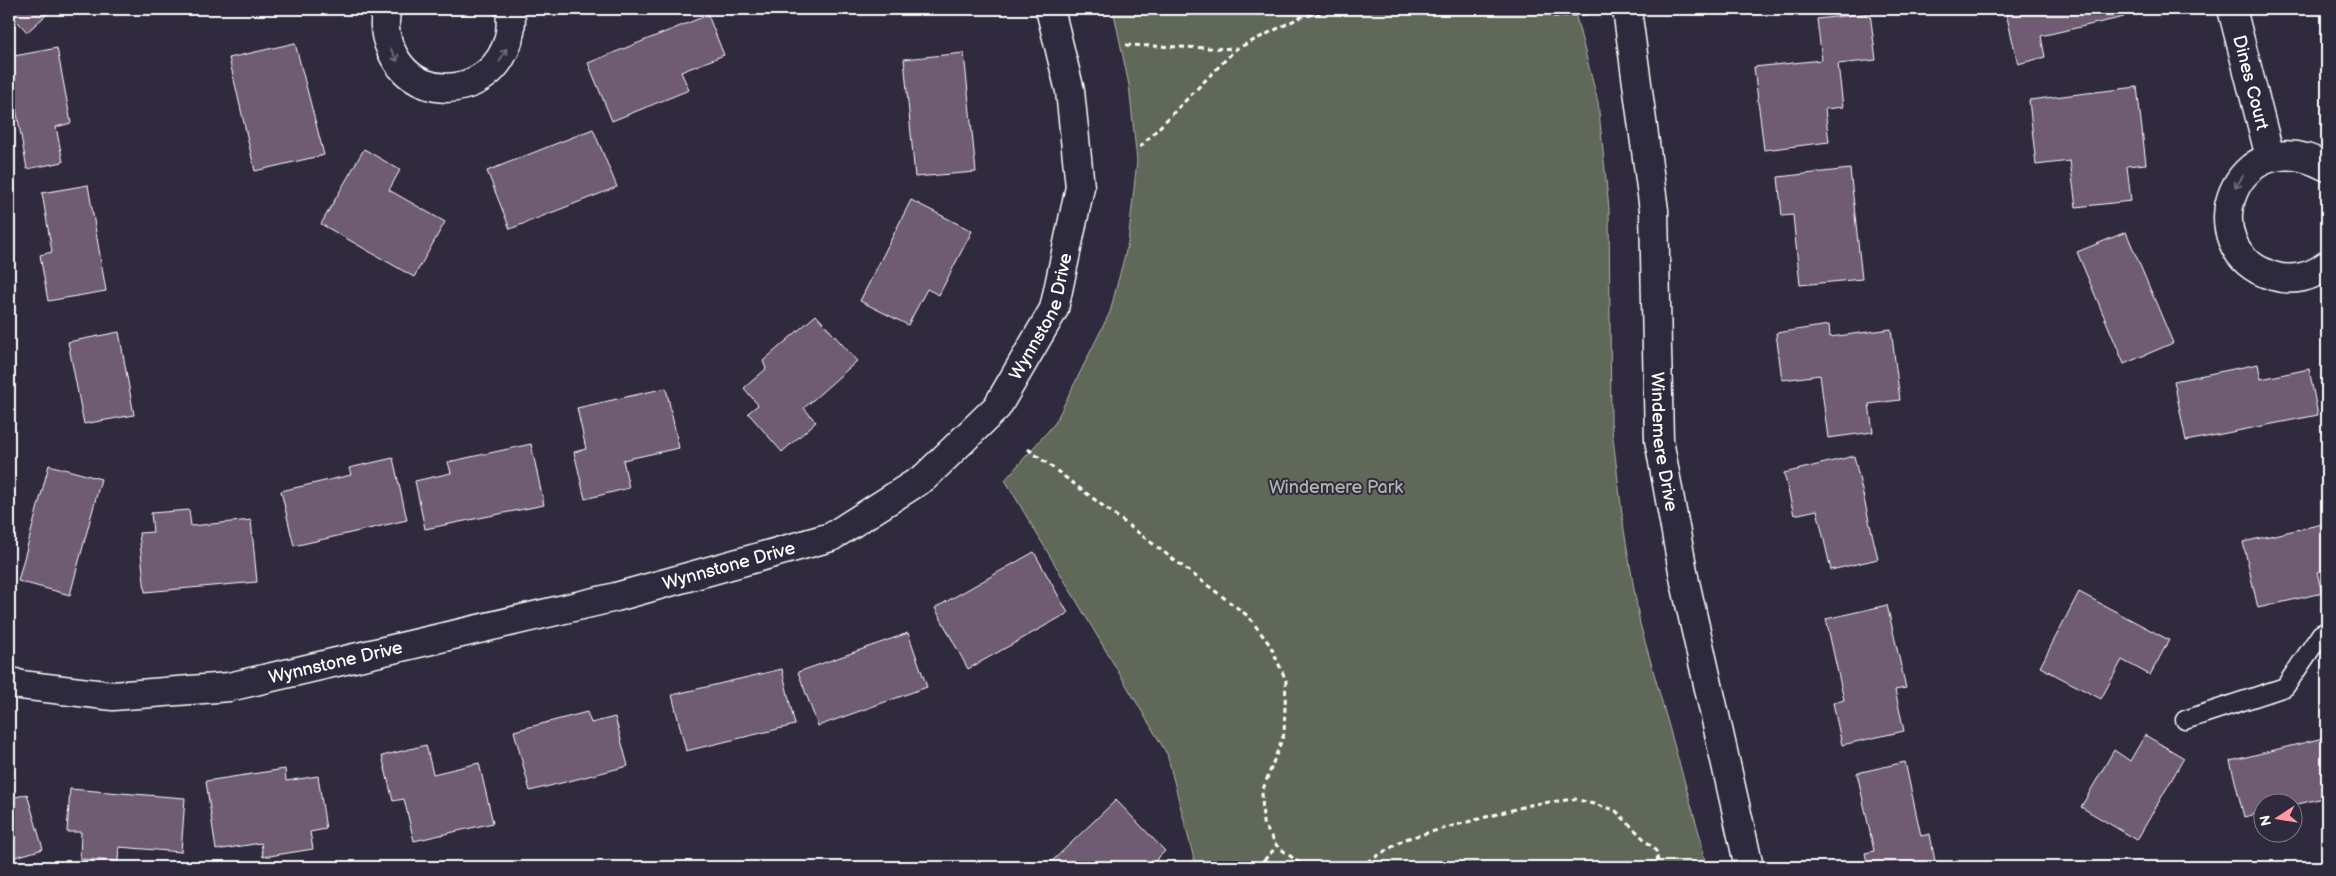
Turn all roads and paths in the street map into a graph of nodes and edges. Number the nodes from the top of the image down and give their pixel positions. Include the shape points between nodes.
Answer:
1 (387, 9) edge
2 (510, 9) edge
3 (1050, 9) edge
4 (1339, 9) edge
5 (1537, 9) edge
6 (1627, 9) edge
7 (2232, 9) edge
8 (1586, 14) dead end
9 (1126, 44) dead end
10 (1236, 49) junction
11 (1140, 147) dead end
12 (2270, 157) junction
13 (2327, 167) edge
14 (2327, 265) edge
15 (1028, 449) dead end
16 (2327, 631) edge
17 (9, 681) edge
18 (2185, 720) dead end
19 (1277, 846) junction
20 (1258, 867) edge
21 (1305, 867) edge
22 (1350, 867) edge
23 (1659, 867) edge
24 (1749, 867) edge

1 -> 2 street via 384,17 386,39 395,59 409,74 427,84 447,88 467,85 499,62 509,44
3 - 17 street, Wynnstone Drive via 1070,91 1080,187 1054,309 996,408 925,477 832,536 616,597 229,687 113,696
4 - 10 path via 1301,17
5 - 8 path via 1554,16
6 - 24 street, Windemere Drive via 1654,210 1659,440 1685,582
7 - 12 street, Dines Court
9 - 10 path
10 - 11 path
12 - 13 street via 2290,154 2310,158
12 -> 14 street via 2251,167 2238,182 2229,201 2232,241 2244,259 2260,272 2280,278 2300,278
15 - 19 path via 1248,616 1270,645 1286,680 1284,734 1262,792 1263,823
16 - 18 lane via 2321,634 2285,687
19 - 20 path
19 - 21 path
22 - 23 path via 1370,861 1405,839 1534,804 1575,800 1614,810 1656,851

